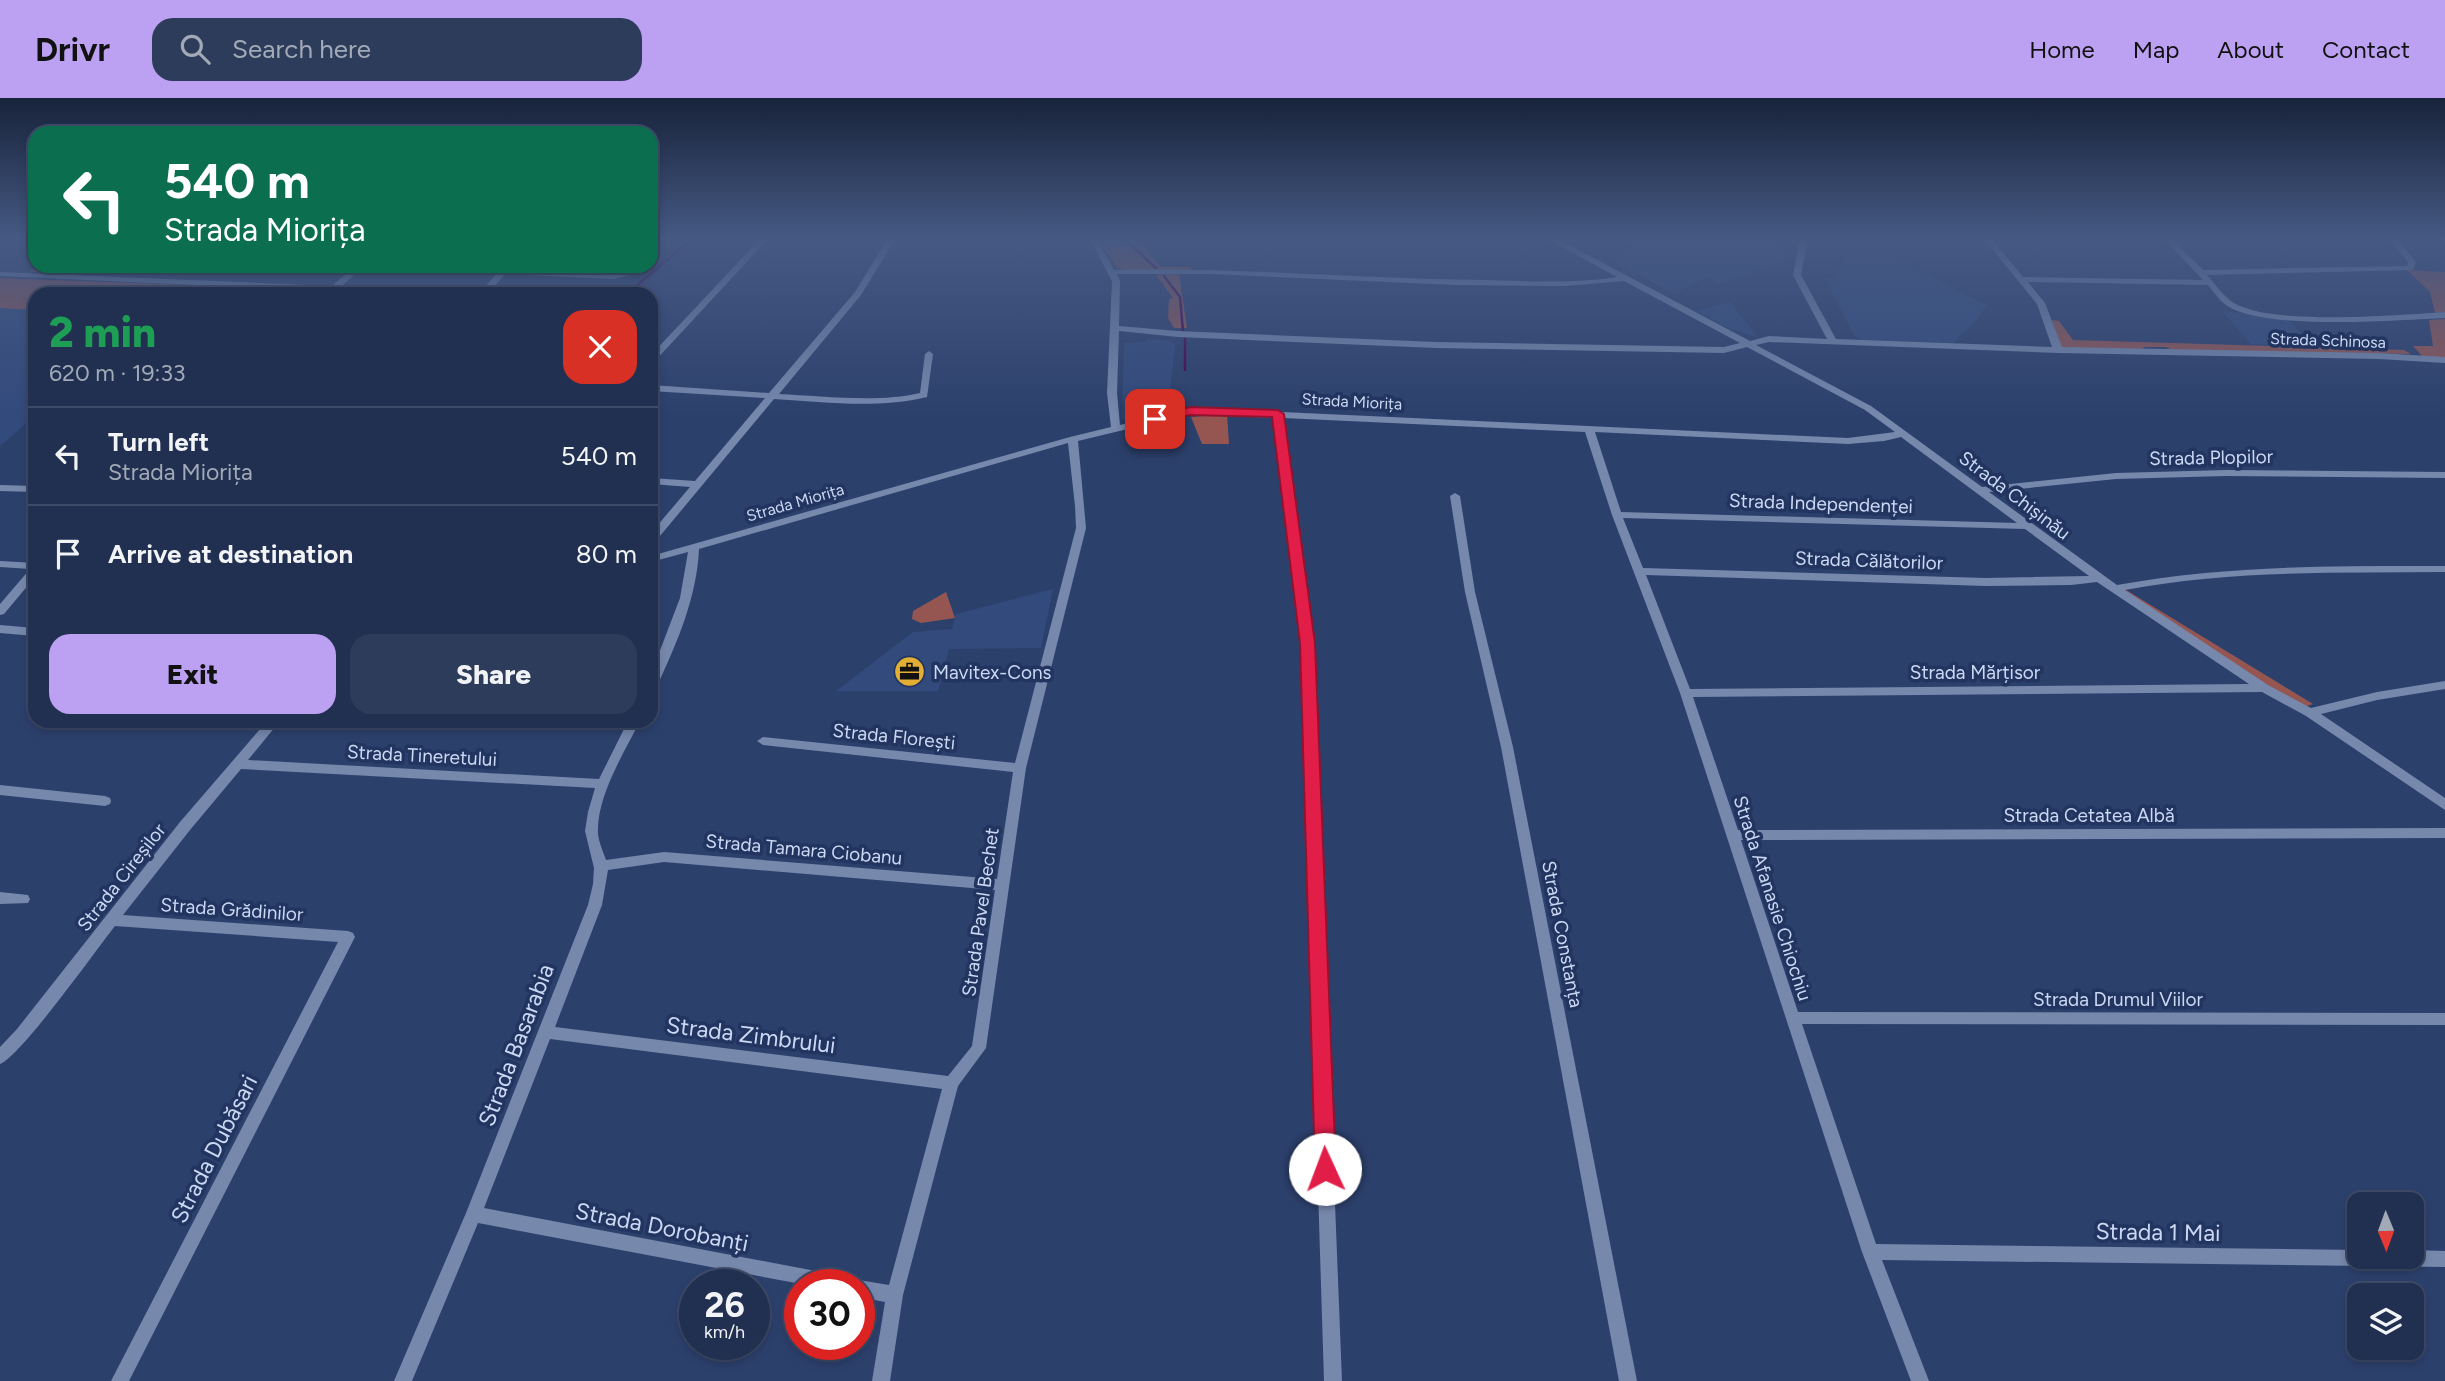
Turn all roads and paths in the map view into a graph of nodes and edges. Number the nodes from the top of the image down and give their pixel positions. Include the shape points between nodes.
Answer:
1 (709, 298) edge
2 (854, 298) edge
3 (1116, 298) edge
4 (1663, 298) edge
5 (1809, 298) edge
6 (2036, 298) edge
7 (2225, 298) edge
8 (2445, 315) edge
9 (1115, 328) junction
10 (1833, 341) junction
11 (1750, 344) junction
12 (2058, 350) junction
13 (658, 353) edge
14 (929, 354) dead end
15 (2445, 360) edge
16 (658, 388) edge
17 (772, 395) junction
18 (1278, 414) junction
19 (1116, 428) junction
20 (1589, 428) junction
21 (1903, 433) junction
22 (1073, 439) junction
23 (2445, 475) edge
24 (658, 481) edge
25 (696, 484) junction
26 (0, 488) edge
27 (28, 489) edge
28 (1979, 490) junction
29 (1455, 496) dead end
30 (1617, 514) junction
31 (2024, 526) junction
32 (658, 531) edge
33 (694, 547) junction
34 (658, 557) edge
35 (0, 564) edge
36 (28, 567) edge
37 (2445, 569) edge
38 (1638, 571) junction
39 (28, 577) edge
40 (2099, 578) junction
41 (2114, 589) junction
42 (0, 611) edge
43 (0, 629) edge
44 (28, 631) edge
45 (658, 668) edge
46 (2445, 685) edge
47 (2264, 688) junction
48 (1686, 693) junction
49 (2309, 713) junction
50 (268, 728) edge
51 (631, 728) edge
52 (763, 741) dead end
53 (238, 764) junction
54 (1020, 768) junction
55 (604, 784) junction
56 (0, 790) edge
57 (106, 801) dead end
58 (2445, 805) edge
59 (2445, 833) edge
60 (1732, 835) junction
61 (601, 866) junction
62 (1004, 885) junction
63 (0, 898) edge
64 (23, 899) dead end
65 (113, 920) junction
66 (348, 937) joint
67 (1791, 1018) junction
68 (2445, 1019) edge
69 (546, 1032) junction
70 (0, 1057) edge
71 (951, 1083) junction
72 (474, 1214) junction
73 (1870, 1252) junction
74 (2445, 1259) edge
75 (784, 1273) edge
76 (875, 1291) edge
77 (895, 1295) junction
78 (120, 1381) edge
79 (403, 1381) edge
80 (881, 1381) edge
81 (1333, 1381) edge
82 (1628, 1381) edge
83 (1920, 1381) edge

1 - 13 street
2 - 17 street
3 - 9 street
4 - 11 street, Strada Chișinău
5 - 10 street
6 - 12 street via 2047,313
7 - 8 street via 2234,307 2268,315 2354,319
9 - 11 street, Strada Schinosa via 1436,345 1724,350
9 - 19 street via 1112,393
10 - 11 street, Strada Schinosa via 1769,339
10 - 12 street, Strada Schinosa
11 - 21 street, Strada Chișinău via 1868,408
12 - 15 street, Strada Schinosa
14 - 17 street via 924,395 915,400
16 - 17 street
17 - 25 street
18 - 19 street, Strada Miorița via 1190,411
18 - 20 street, Strada Miorița
18 - 81 street via 1307,643
19 - 22 street, Strada Miorița
20 - 21 street, Strada Miorița via 1848,441
20 - 30 street, Strada Afanasie Chiochiu
21 - 28 street, Strada Chișinău
22 - 33 street, Strada Miorița
22 - 54 street, Strada Pavel Bechet via 1081,528
23 - 28 street, Strada Plopilor via 2116,476
24 - 25 street
25 - 32 street
26 - 27 street
28 - 31 street, Strada Chișinău
29 - 82 street, Strada Constanța via 1470,592 1507,747
30 - 31 street, Strada Independenței
30 - 38 street, Strada Afanasie Chiochiu
31 - 40 street, Strada Chișinău
33 - 34 street, Strada Miorița
33 - 45 street via 677,620
35 - 36 street
37 - 41 street via 2220,573 2168,577
38 - 40 street, Strada Călătorilor via 1986,582
38 - 48 street, Strada Afanasie Chiochiu
39 - 42 street
40 - 41 street, Strada Chișinău
41 - 47 street, Strada Chișinău
43 - 44 street
46 - 49 street via 2412,688
47 - 48 street, Strada Mărțisor
47 - 49 street, Strada Chișinău
48 - 60 street, Strada Afanasie Chiochiu
49 - 58 street, Strada Chișinău
50 - 53 street, Strada Cireșilor
51 - 55 street, Strada Basarabia
52 - 54 street, Strada Florești
53 - 55 street, Strada Tineretului
53 - 65 street, Strada Cireșilor
54 - 62 street, Strada Pavel Bechet
55 - 61 street, Strada Basarabia via 591,842
56 - 57 street
59 - 60 street, Strada Cetatea Albă
60 - 67 street, Strada Afanasie Chiochiu
61 - 62 street, Strada Tamara Ciobanu via 664,858
61 - 69 street, Strada Basarabia via 595,905
62 - 71 street, Strada Pavel Bechet via 979,1048
63 - 64 street
65 - 66 street, Strada Grădinilor
65 - 70 street, Strada Cireșilor
66 - 78 street, Strada Dubăsari
67 - 68 street, Strada Drumul Viilor
67 - 73 street, Strada Afanasie Chiochiu
69 - 71 street, Strada Zimbrului
69 - 72 street, Strada Basarabia
71 - 77 street, Strada Pavel Bechet
72 - 75 street, Strada Dorobanți
72 - 79 street, Strada Basarabia
73 - 74 street, Strada 1 Mai
73 - 83 street, Strada Afanasie Chiochiu
76 - 77 street
77 - 80 street, Strada Pavel Bechet

